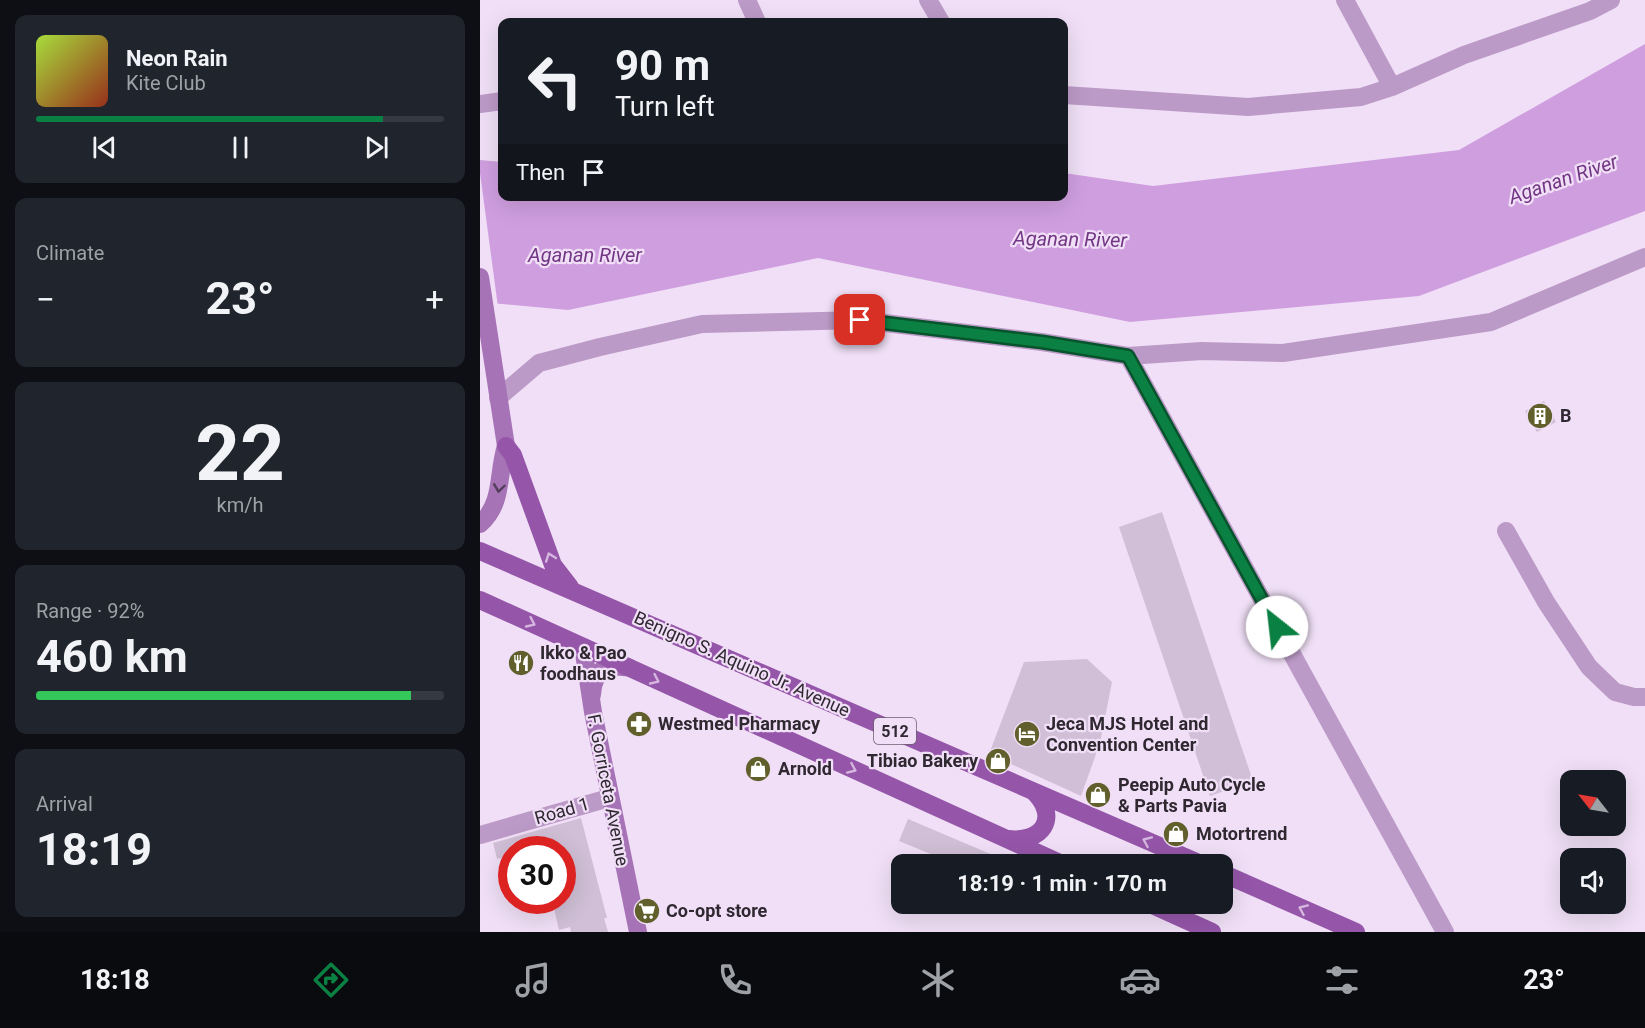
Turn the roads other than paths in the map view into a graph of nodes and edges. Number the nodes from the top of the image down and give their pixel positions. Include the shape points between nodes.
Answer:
1 (747, 0) edge
2 (928, 0) edge
3 (1346, 0) edge
4 (1611, 0) edge
5 (755, 18) edge
6 (939, 18) edge
7 (1392, 87) junction
8 (1068, 95) edge
9 (498, 102) edge
10 (480, 104) edge
11 (1645, 257) edge
12 (480, 277) edge
13 (1128, 356) junction
14 (498, 398) junction
15 (506, 446) junction
16 (480, 524) edge
17 (1506, 531) dead end
18 (480, 551) edge
19 (590, 598) junction
20 (480, 600) edge
21 (583, 646) junction
22 (628, 668) junction
23 (1645, 697) edge
24 (593, 712) junction
25 (1032, 790) junction
26 (609, 798) junction
27 (480, 835) edge
28 (1006, 839) junction
29 (1040, 854) edge
30 (1178, 854) edge
31 (1233, 878) edge
32 (1172, 914) edge
33 (638, 932) edge
34 (1212, 932) edge
35 (1356, 932) edge
36 (1445, 932) edge

1 - 5 street
2 - 6 street
3 - 7 street
4 - 7 street via 1464,55
7 - 8 street via 1361,97 1248,107
9 - 10 street
11 - 13 street via 1491,322 1283,353 1202,351
12 - 14 main road
13 - 14 street via 860,320 702,324 539,363
13 - 36 street
14 - 15 main road
15 -> 16 main road via 498,495 491,512
19 -> 15 main road via 571,588 555,570 513,454
17 - 23 street via 1589,667 1615,692
18 - 19 main road, Benigno S. Aquino Jr. Avenue / 512
19 - 25 main road, Benigno S. Aquino Jr. Avenue / 512
20 -> 21 main road
21 - 22 main road
21 - 24 main road, F. Gorriceta Avenue
22 - 24 main road via 607,667 600,672 592,688
22 -> 28 main road
24 - 26 main road, F. Gorriceta Avenue
25 - 28 main road via 1043,801 1045,825 1026,839
30 -> 25 main road, Benigno S. Aquino Jr. Avenue / 512
26 - 27 street, Road 1
26 - 33 main road, F. Gorriceta Avenue
28 - 29 main road
35 -> 31 main road
32 - 34 main road

